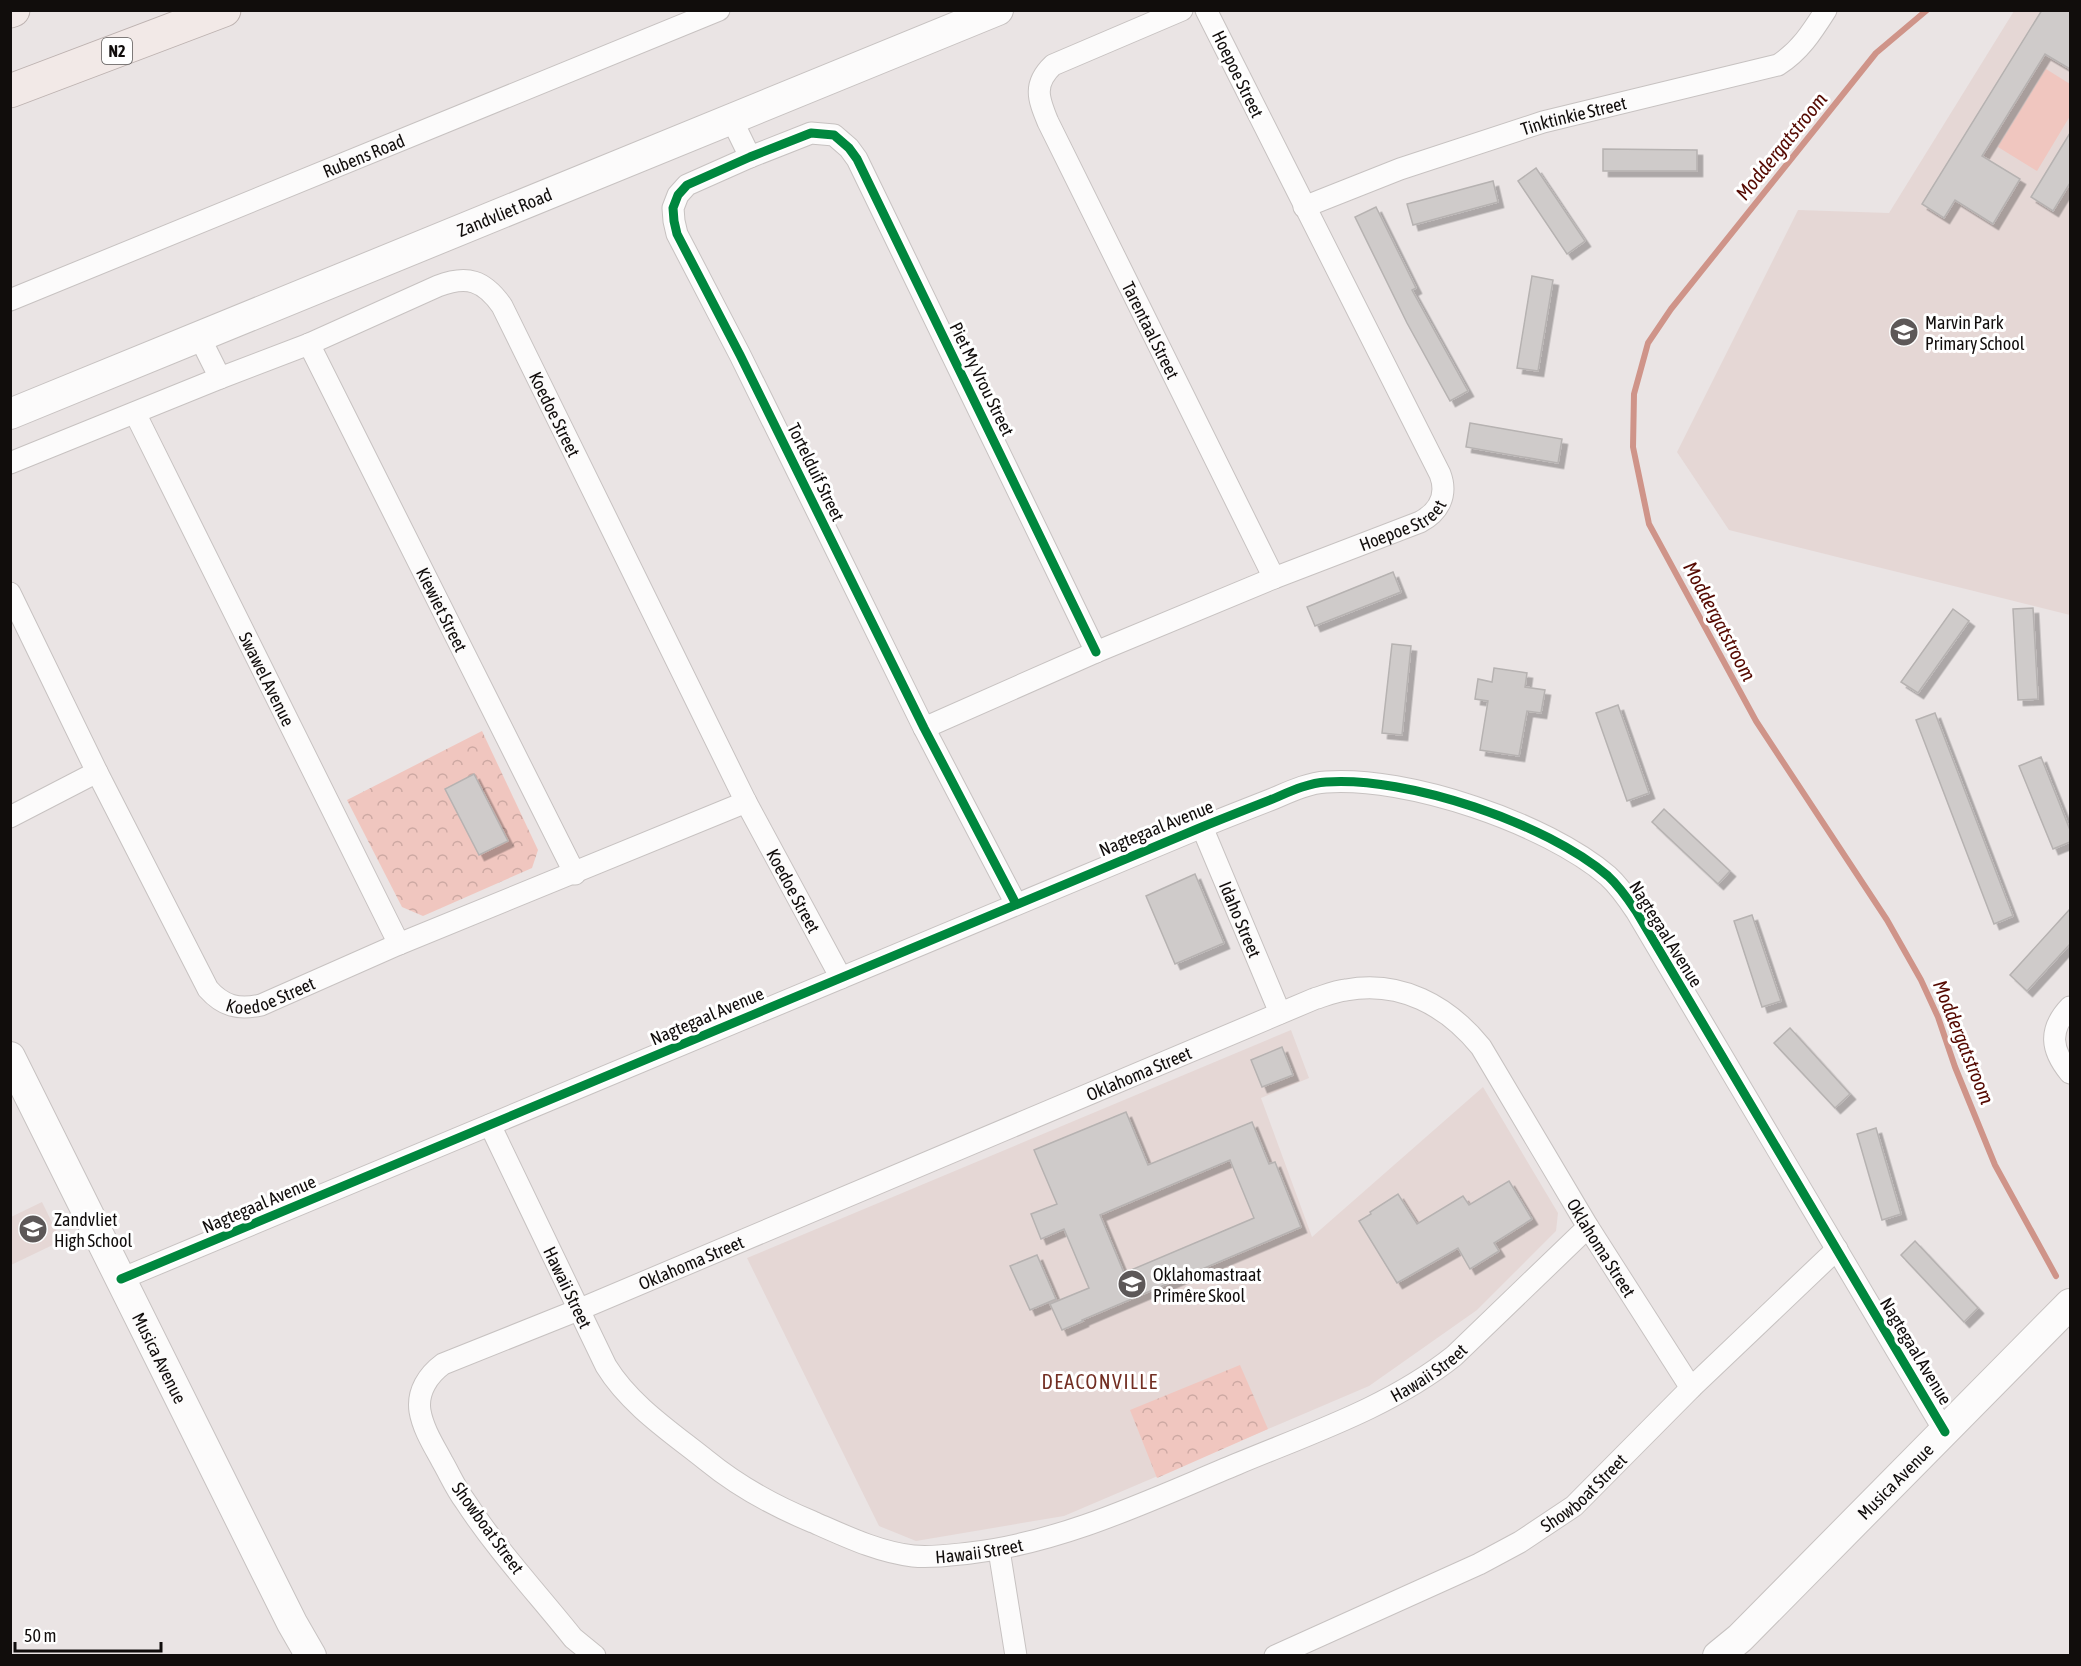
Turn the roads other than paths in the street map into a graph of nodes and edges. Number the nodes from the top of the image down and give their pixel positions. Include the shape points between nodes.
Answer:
1 (224, 10) edge
2 (719, 10) edge
3 (998, 10) edge
4 (1182, 10) edge
5 (1206, 10) edge
6 (1826, 10) edge
7 (10, 91) edge
8 (732, 120) junction
9 (824, 134) joint
10 (750, 157) junction
11 (1304, 207) junction
12 (10, 300) edge
13 (199, 336) junction
14 (309, 344) junction
15 (220, 378) junction
16 (135, 413) junction
17 (10, 414) edge
18 (10, 463) edge
19 (1274, 578) junction
20 (10, 593) edge
21 (1095, 652) junction
22 (924, 728) junction
23 (97, 772) junction
24 (746, 802) junction
25 (10, 817) edge
26 (1202, 827) junction
27 (575, 874) junction
28 (1016, 904) junction
29 (399, 944) junction
30 (841, 978) junction
31 (2070, 1007) edge
32 (1280, 1013) junction
33 (10, 1057) edge
34 (2070, 1073) edge
35 (489, 1125) junction
36 (1588, 1227) junction
37 (1837, 1249) junction
38 (122, 1279) junction
39 (2070, 1304) edge
40 (578, 1310) junction
41 (426, 1381) joint
42 (1691, 1388) junction
43 (1945, 1432) junction
44 (999, 1550) junction
45 (1299, 1651) edge
46 (312, 1656) edge
47 (595, 1656) edge
48 (1016, 1656) edge
49 (1275, 1656) edge
50 (1718, 1656) edge

1 - 7 highway, N2
2 - 12 street, Rubens Road
3 - 8 street, Zandvliet Road
4 - 19 street, Tarentaal Street via 1053,65 1041,78 1039,96 1048,122
5 - 11 street, Hoepoe Street
6 - 11 street, Tinktinkie Street via 1799,49 1778,65 1523,128 1392,171
8 - 10 street
8 - 13 street, Zandvliet Road
9 - 10 street, Tortelduif Street via 812,133
9 - 21 street, Piet My Vrou Street via 834,135 857,159
10 - 22 street, Tortelduif Street via 687,185 673,208 677,234
11 - 19 street, Hoepoe Street via 1440,474 1443,492 1436,511 1428,517
13 - 15 street
13 - 17 street, Zandvliet Road
14 - 15 street, Koedoe Street
14 - 24 street, Koedoe Street via 450,281 473,282 496,297
14 - 27 street, Kiewiet Street
15 - 16 street, Koedoe Street
16 - 18 street, Koedoe Street
16 - 29 street, Swawel Avenue
19 - 21 street, Hoepoe Street
20 - 23 street, Koedoe Street
21 - 22 street, Hoepoe Street
22 - 28 street, Tortelduif Street
23 - 25 street
23 - 29 street, Koedoe Street via 208,989 225,1003 246,1008 261,1005
24 - 27 street, Koedoe Street
24 - 30 street, Koedoe Street
26 - 28 street, Nagtegaal Avenue
26 - 32 street, Idaho Street
26 - 37 street, Nagtegaal Avenue via 1298,788 1324,782 1359,782 1420,792 1502,817 1584,858 1609,877 1636,911
27 - 29 street, Koedoe Street
28 - 30 street, Nagtegaal Avenue
30 - 35 street, Nagtegaal Avenue
31 - 34 street via 2054,1036 2060,1060
32 - 36 street, Oklahoma Street via 1334,993 1365,988 1405,993 1455,1019 1481,1047
32 - 40 street, Oklahoma Street
33 - 38 street, Musica Avenue
35 - 38 street, Nagtegaal Avenue
35 - 40 street, Hawaii Street
36 - 42 street, Oklahoma Street
36 - 44 street, Hawaii Street via 1469,1342 1410,1387 1343,1420 1146,1502 1058,1535
37 - 42 street, Showboat Street
37 - 43 street, Nagtegaal Avenue
38 - 46 street, Musica Avenue via 292,1623
39 - 43 street, Musica Avenue
40 - 41 street, Oklahoma Street via 442,1364
40 - 44 street, Hawaii Street via 622,1389 709,1462 758,1496 832,1531 896,1553 937,1557
41 - 47 street, Showboat Street via 420,1409 423,1423 464,1500 573,1638
42 - 45 street, Showboat Street via 1588,1493 1552,1522 1479,1564
43 - 50 street, Musica Avenue
44 - 48 street
45 - 49 street, Showboat Street

